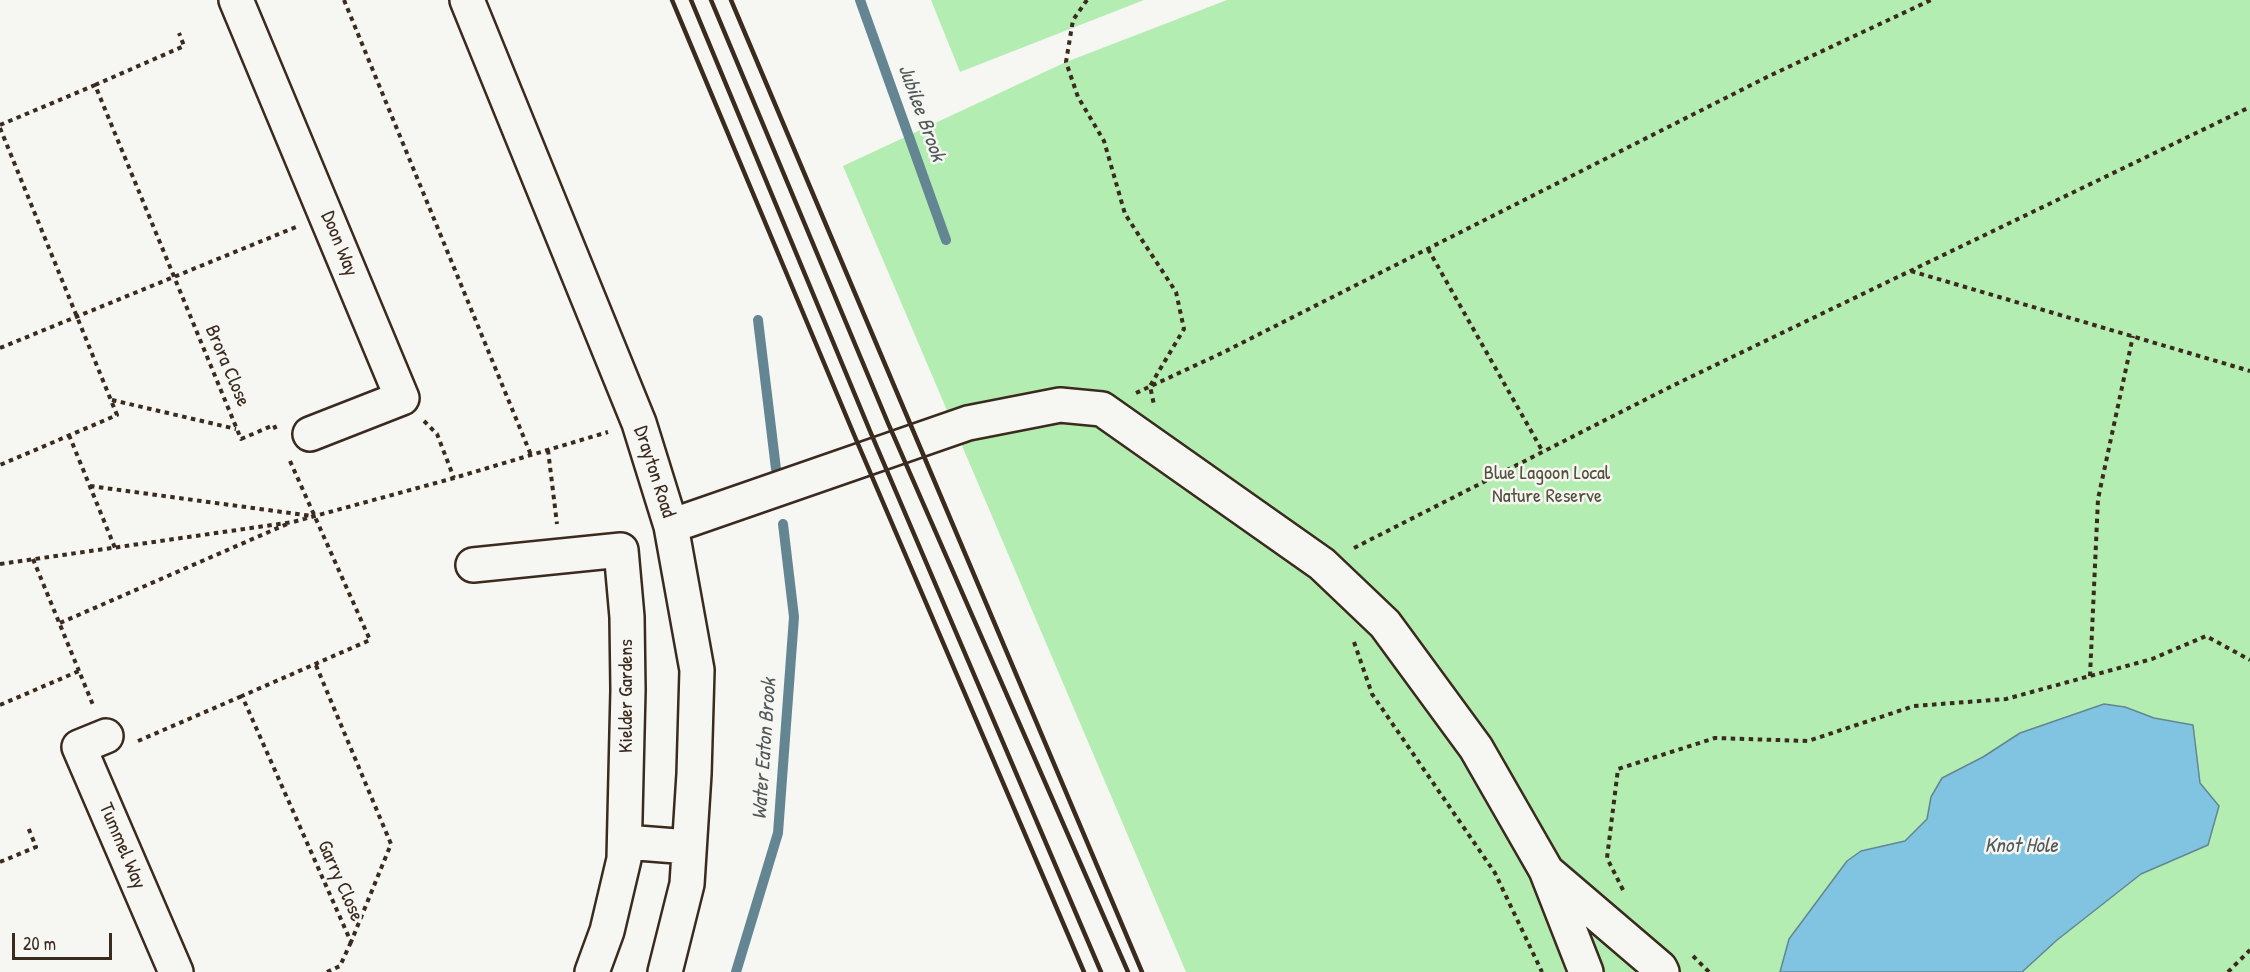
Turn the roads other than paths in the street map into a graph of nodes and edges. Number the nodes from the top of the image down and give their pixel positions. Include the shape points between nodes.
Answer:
1 (236, 0) edge
2 (467, 0) edge
3 (292, 441) road end
4 (671, 526) junction
5 (473, 565) dead end
6 (106, 736) road end
7 (625, 842) junction
8 (689, 847) junction
9 (1546, 870) junction
10 (176, 972) edge
11 (592, 972) edge
12 (665, 972) edge
13 (1586, 972) edge
14 (1662, 972) edge

1 - 3 street, Doon Way via 402,398
2 - 4 street, Drayton Road via 639,423
4 - 8 street, Drayton Road via 697,670
4 - 9 street via 968,423 1060,405 1102,409 1322,564 1385,624 1476,748
5 - 7 street, Kielder Gardens via 621,550 628,690
6 - 10 street, Tummel Way via 79,747
7 - 8 street
7 - 11 street, Kielder Gardens via 607,931
8 - 12 street, Drayton Road via 687,884
9 - 13 street
9 - 14 street

